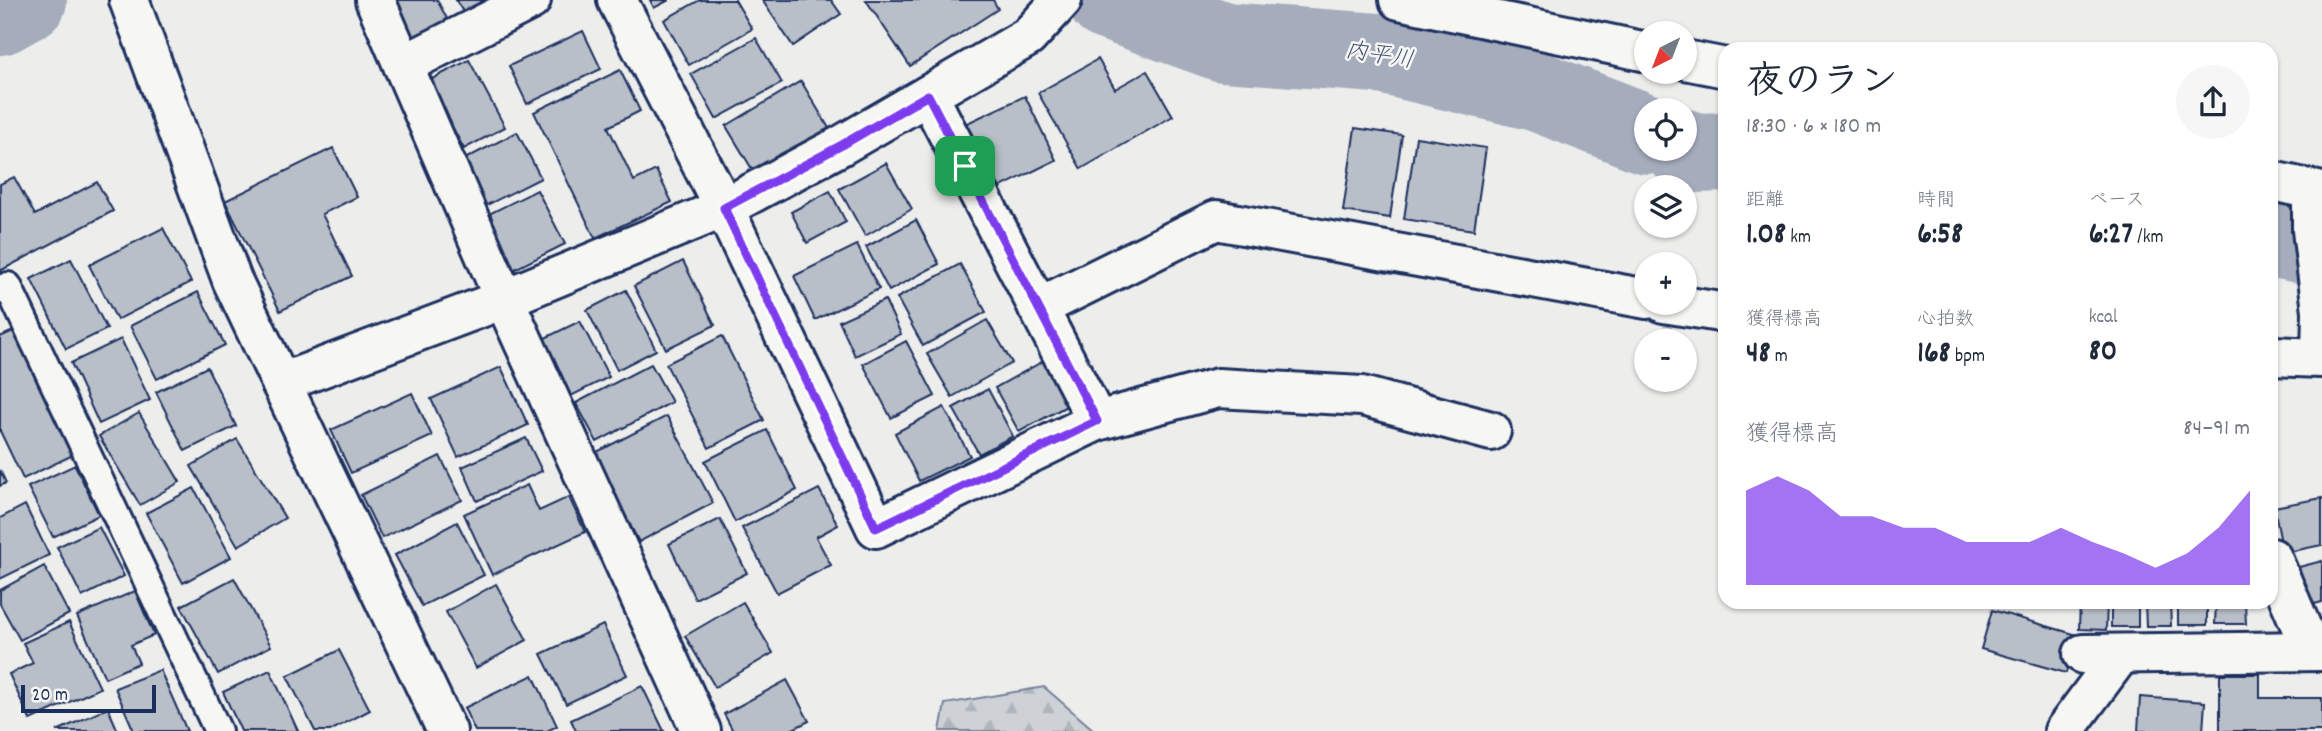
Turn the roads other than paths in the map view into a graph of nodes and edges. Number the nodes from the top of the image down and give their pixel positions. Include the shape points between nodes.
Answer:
1 (129, 0) edge
2 (375, 0) edge
3 (531, 0) edge
4 (617, 0) edge
5 (1399, 0) edge
6 (1054, 9) edge
7 (1634, 49) edge
8 (1698, 63) edge
9 (403, 65) junction
10 (1718, 66) edge
11 (928, 95) junction
12 (2278, 182) edge
13 (2317, 191) edge
14 (724, 208) junction
15 (0, 290) edge
16 (1634, 297) edge
17 (504, 299) junction
18 (1038, 307) junction
19 (1697, 308) edge
20 (2322, 311) edge
21 (1718, 312) edge
22 (2278, 356) edge
23 (2322, 358) edge
24 (281, 383) junction
25 (1097, 421) junction
26 (1491, 431) dead end
27 (2278, 571) edge
28 (2316, 650) edge
29 (2083, 654) dead end
30 (2120, 654) junction
31 (218, 731) edge
32 (447, 731) edge
33 (701, 731) edge
34 (2064, 731) edge

1 - 24 street via 232,280
2 - 9 street
3 - 9 street
4 - 14 street
5 - 7 street
6 - 11 street via 1028,37
8 - 10 street
9 - 17 street
11 - 14 street
11 - 18 street
12 - 13 street
13 - 20 street via 2312,230
14 - 17 street
14 - 25 street via 876,528
15 - 31 lane via 8,286
16 - 18 street via 1216,220
17 - 24 street
17 - 33 street
18 - 25 street
19 - 21 street
20 - 23 street
22 - 23 street
24 - 32 street
25 - 26 street via 1218,388 1362,396
27 - 28 street
28 - 30 street
29 - 30 street
30 - 34 street

